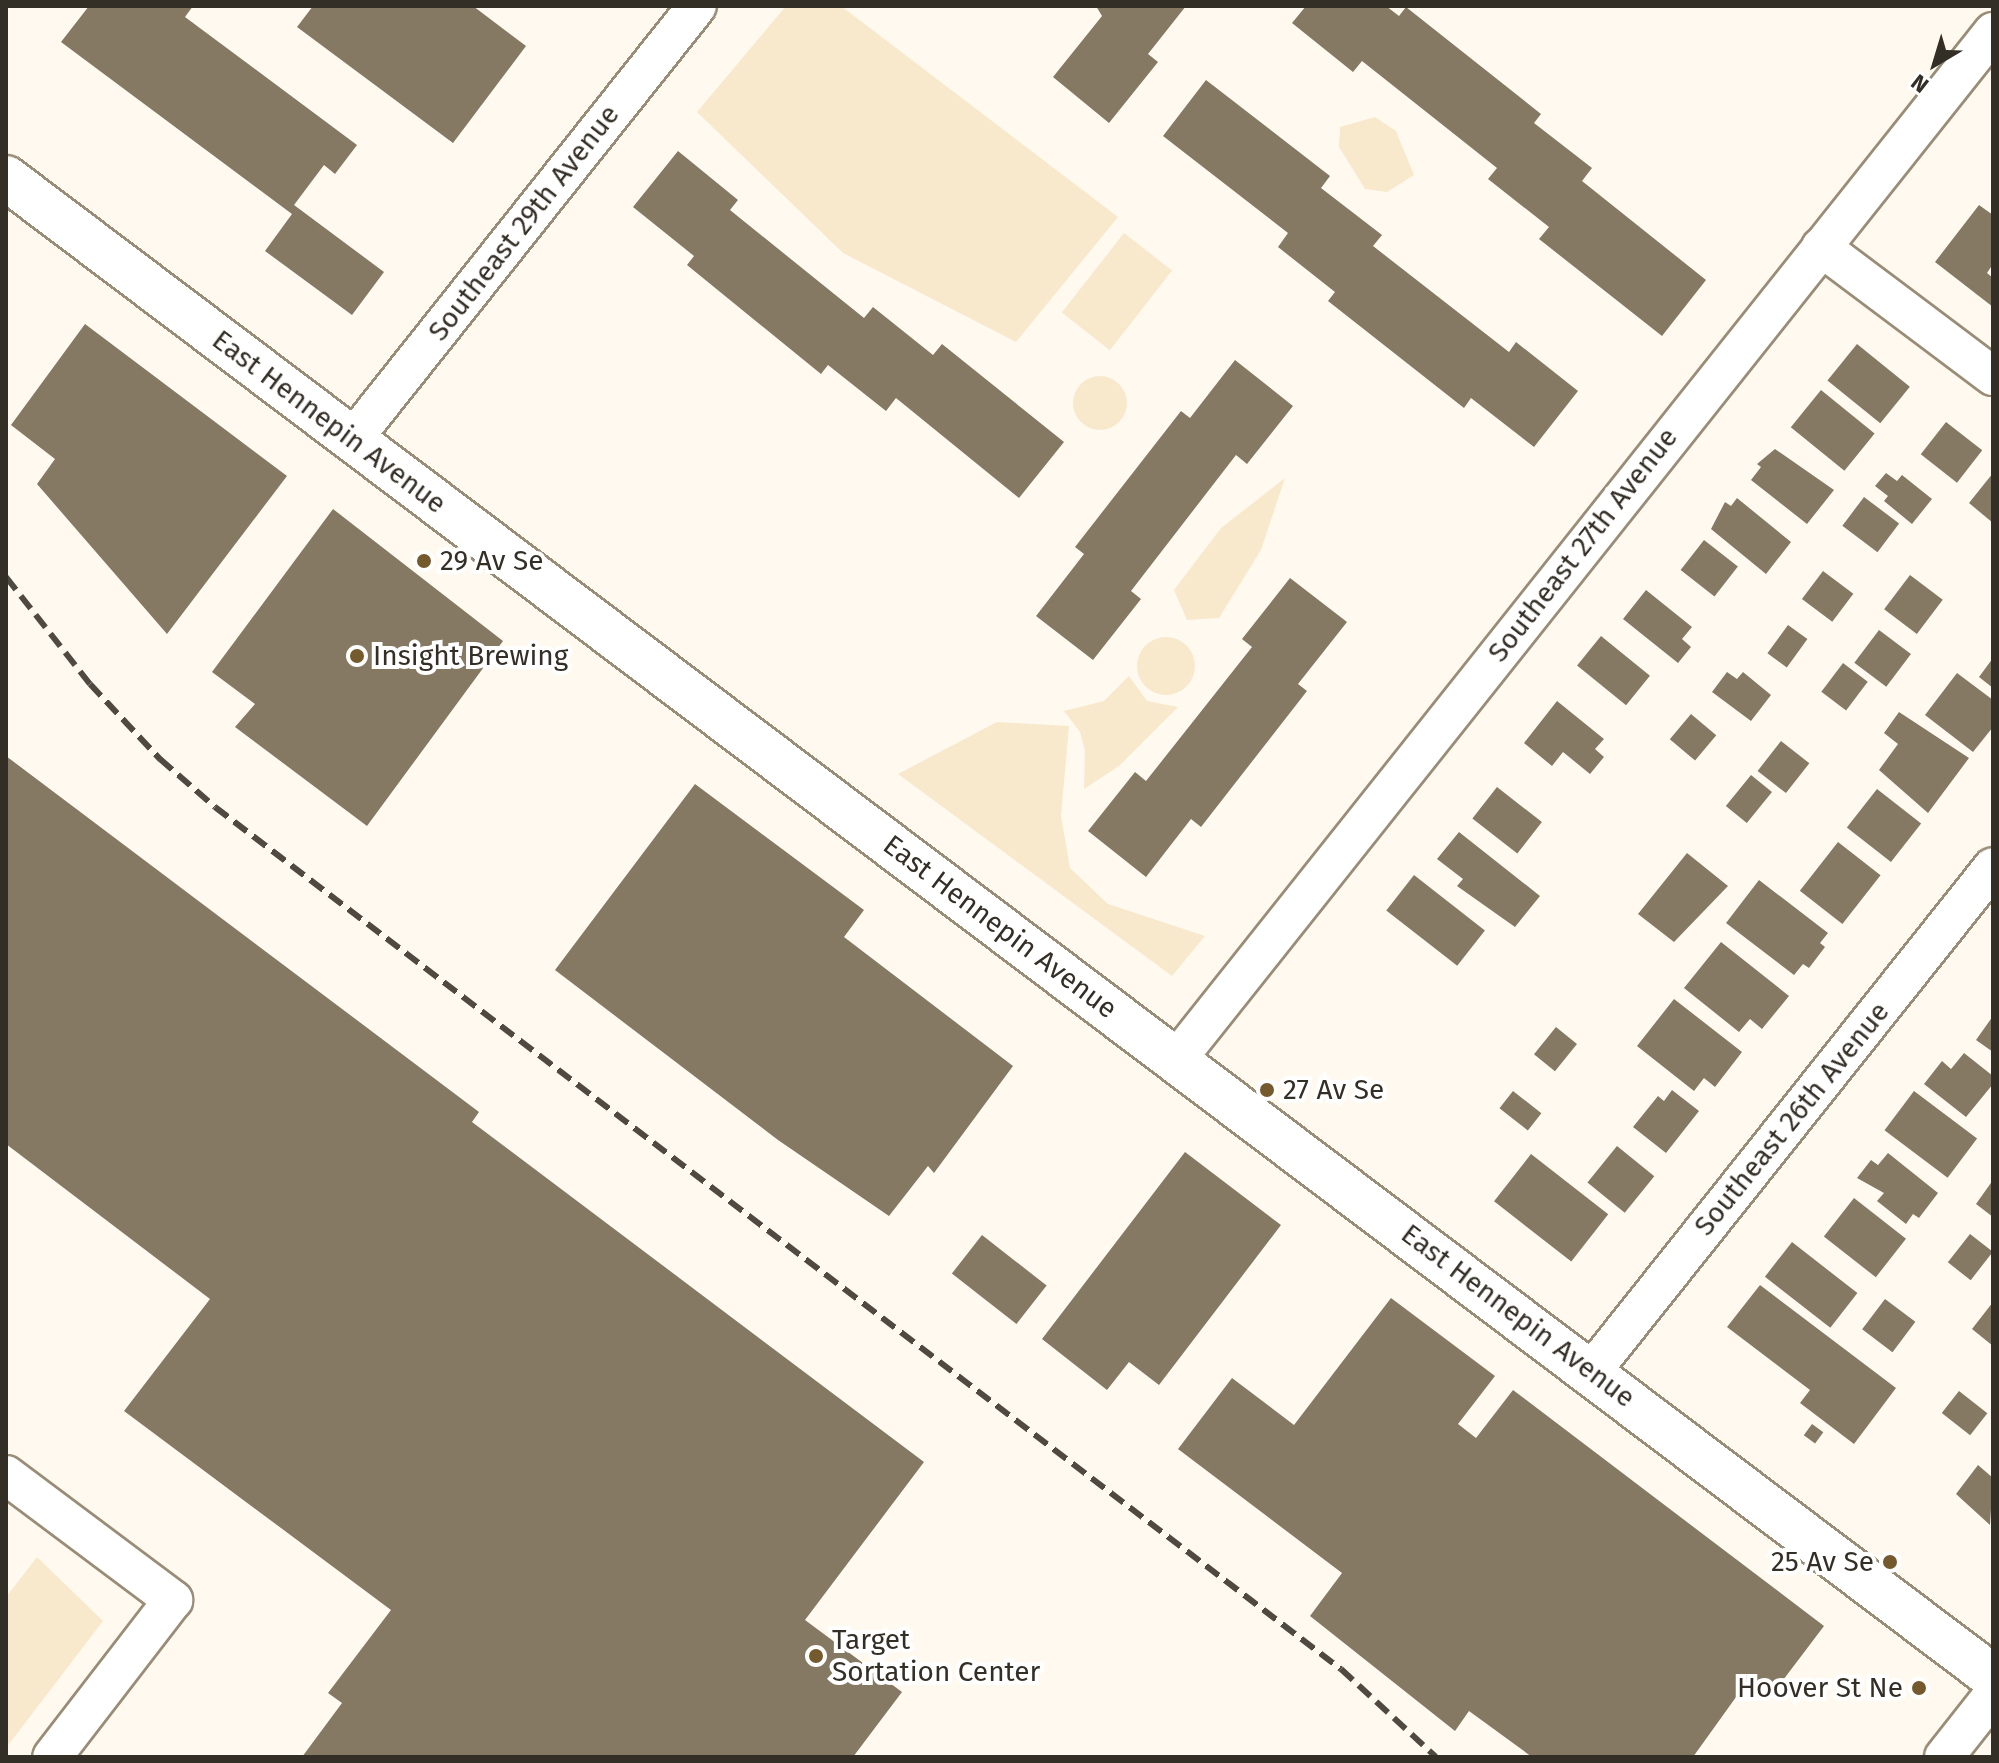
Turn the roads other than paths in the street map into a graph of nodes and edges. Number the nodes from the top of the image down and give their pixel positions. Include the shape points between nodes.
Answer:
1 (697, 6) edge
2 (1993, 32) edge
3 (6, 178) edge
4 (1821, 247) junction
5 (1993, 376) edge
6 (352, 440) junction
7 (1993, 867) edge
8 (1177, 1059) junction
9 (1591, 1372) junction
10 (6, 1475) edge
11 (1993, 1677) edge
12 (1993, 1695) edge
13 (52, 1757) edge
14 (1944, 1757) edge

1 - 6 street, Southeast 29th Avenue
2 - 4 street, Southeast 27th Avenue
3 - 6 main road, East Hennepin Avenue
4 - 5 street
4 - 8 street, Southeast 27th Avenue
6 - 8 main road, East Hennepin Avenue
7 - 9 street, Southeast 26th Avenue
8 - 9 main road, East Hennepin Avenue
9 - 11 main road, East Hennepin Avenue
10 - 13 street via 173,1600
12 - 14 street

